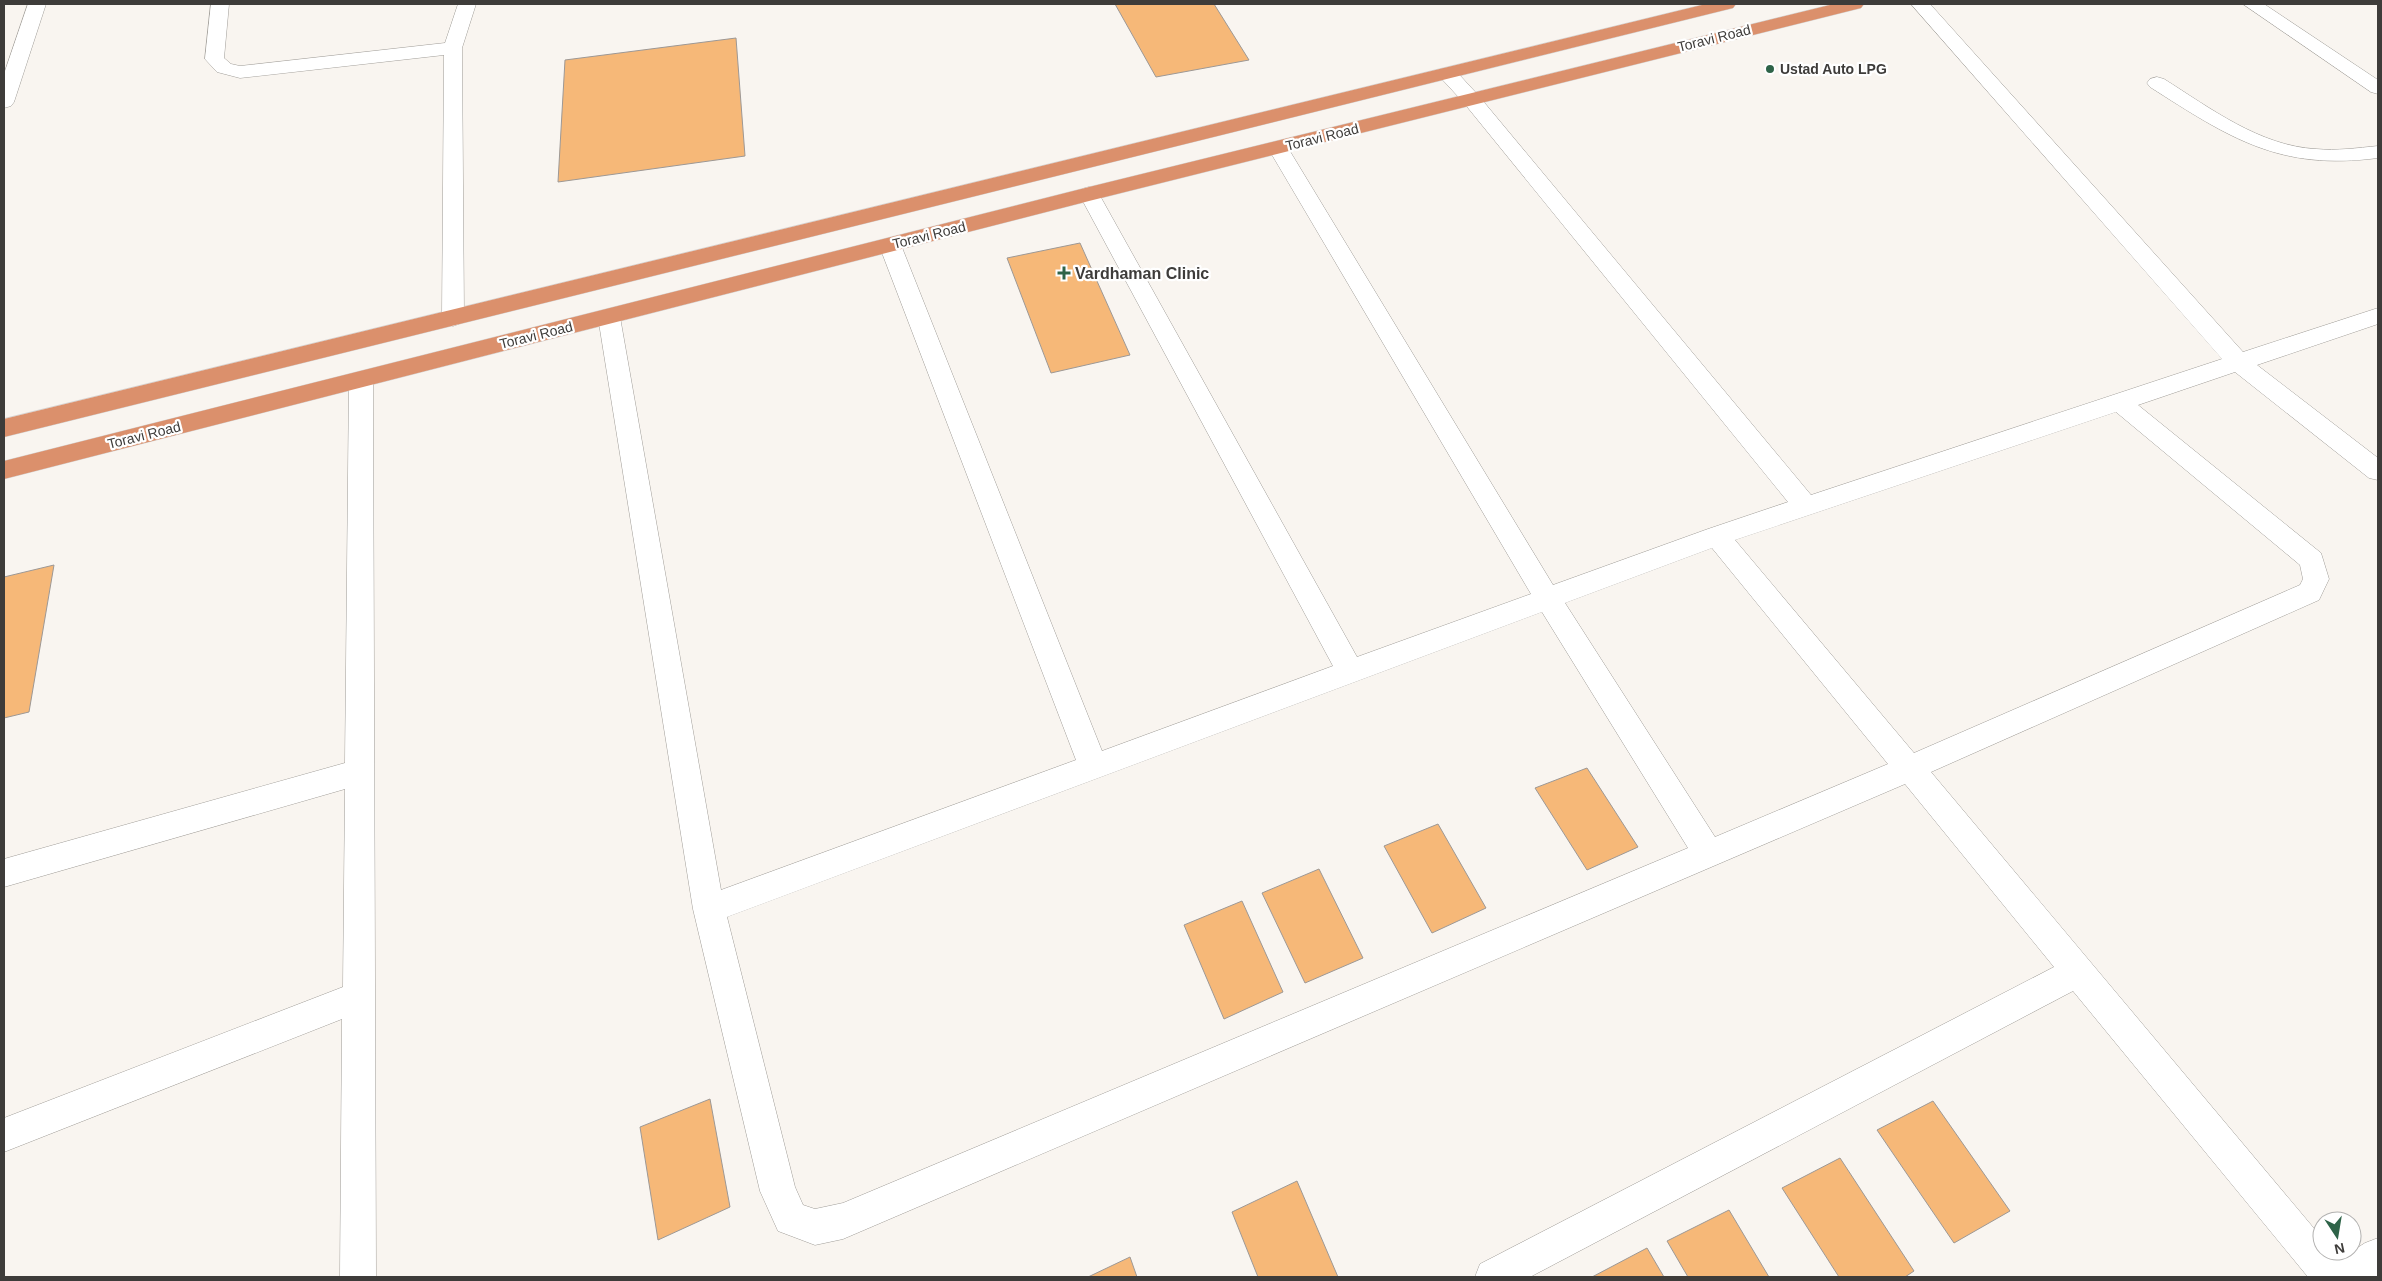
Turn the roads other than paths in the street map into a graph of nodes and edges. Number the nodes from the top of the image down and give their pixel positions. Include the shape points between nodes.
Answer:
1 (37, 4) edge
2 (220, 4) edge
3 (467, 4) edge
4 (1727, 4) edge
5 (1855, 4) edge
6 (1920, 4) edge
7 (2252, 4) edge
8 (453, 48) junction
9 (1447, 73) junction
10 (2157, 83) dead end
11 (2378, 88) edge
12 (1471, 99) junction
13 (4, 102) edge
14 (1278, 148) junction
15 (2378, 152) edge
16 (1089, 194) junction
17 (890, 244) junction
18 (609, 317) junction
19 (453, 318) junction
20 (2368, 319) edge
21 (2378, 339) edge
22 (2238, 362) junction
23 (361, 380) junction
24 (2119, 402) junction
25 (4, 428) edge
26 (4, 470) edge
27 (2378, 471) edge
28 (1806, 506) junction
29 (1717, 536) junction
30 (1547, 598) junction
31 (1350, 671) junction
32 (1093, 766) junction
33 (1910, 768) junction
34 (360, 772) junction
35 (1708, 853) junction
36 (4, 874) edge
37 (710, 909) junction
38 (2078, 971) junction
39 (360, 996) junction
40 (4, 1135) edge
41 (2378, 1256) edge
42 (358, 1277) edge
43 (1493, 1277) edge
44 (2331, 1277) edge
45 (2345, 1277) edge

1 - 13 street
2 - 8 street via 214,58 224,68 240,72
3 - 8 street
4 - 9 highway, Toravi Road
5 - 12 highway, Toravi Road
6 - 22 street
7 - 11 street
8 - 19 street
9 - 12 street
9 - 19 highway, Toravi Road
10 - 15 street via 2231,129 2274,148 2312,155 2352,157
12 - 14 highway, Toravi Road
12 - 28 street
14 - 16 highway, Toravi Road
14 - 30 street
16 - 17 highway, Toravi Road
16 - 31 street
17 - 18 highway, Toravi Road
17 - 32 street
18 - 23 highway, Toravi Road
18 - 37 street
19 - 25 highway, Toravi Road
20 - 21 street
20 - 22 street
22 - 24 street
22 - 27 street
23 - 26 highway, Toravi Road
23 - 34 street
24 - 28 street
24 - 33 street via 2312,560 2316,579 2310,592
28 - 29 street
29 - 30 street
29 - 33 street
30 - 31 street
30 - 35 street
31 - 32 street
32 - 37 street
33 - 35 street
33 - 38 street
34 - 36 street
34 - 39 street
35 - 37 street via 843,1221 815,1227 791,1218 778,1191
38 - 43 street
38 - 44 street
39 - 40 street
39 - 42 street
41 - 45 street

